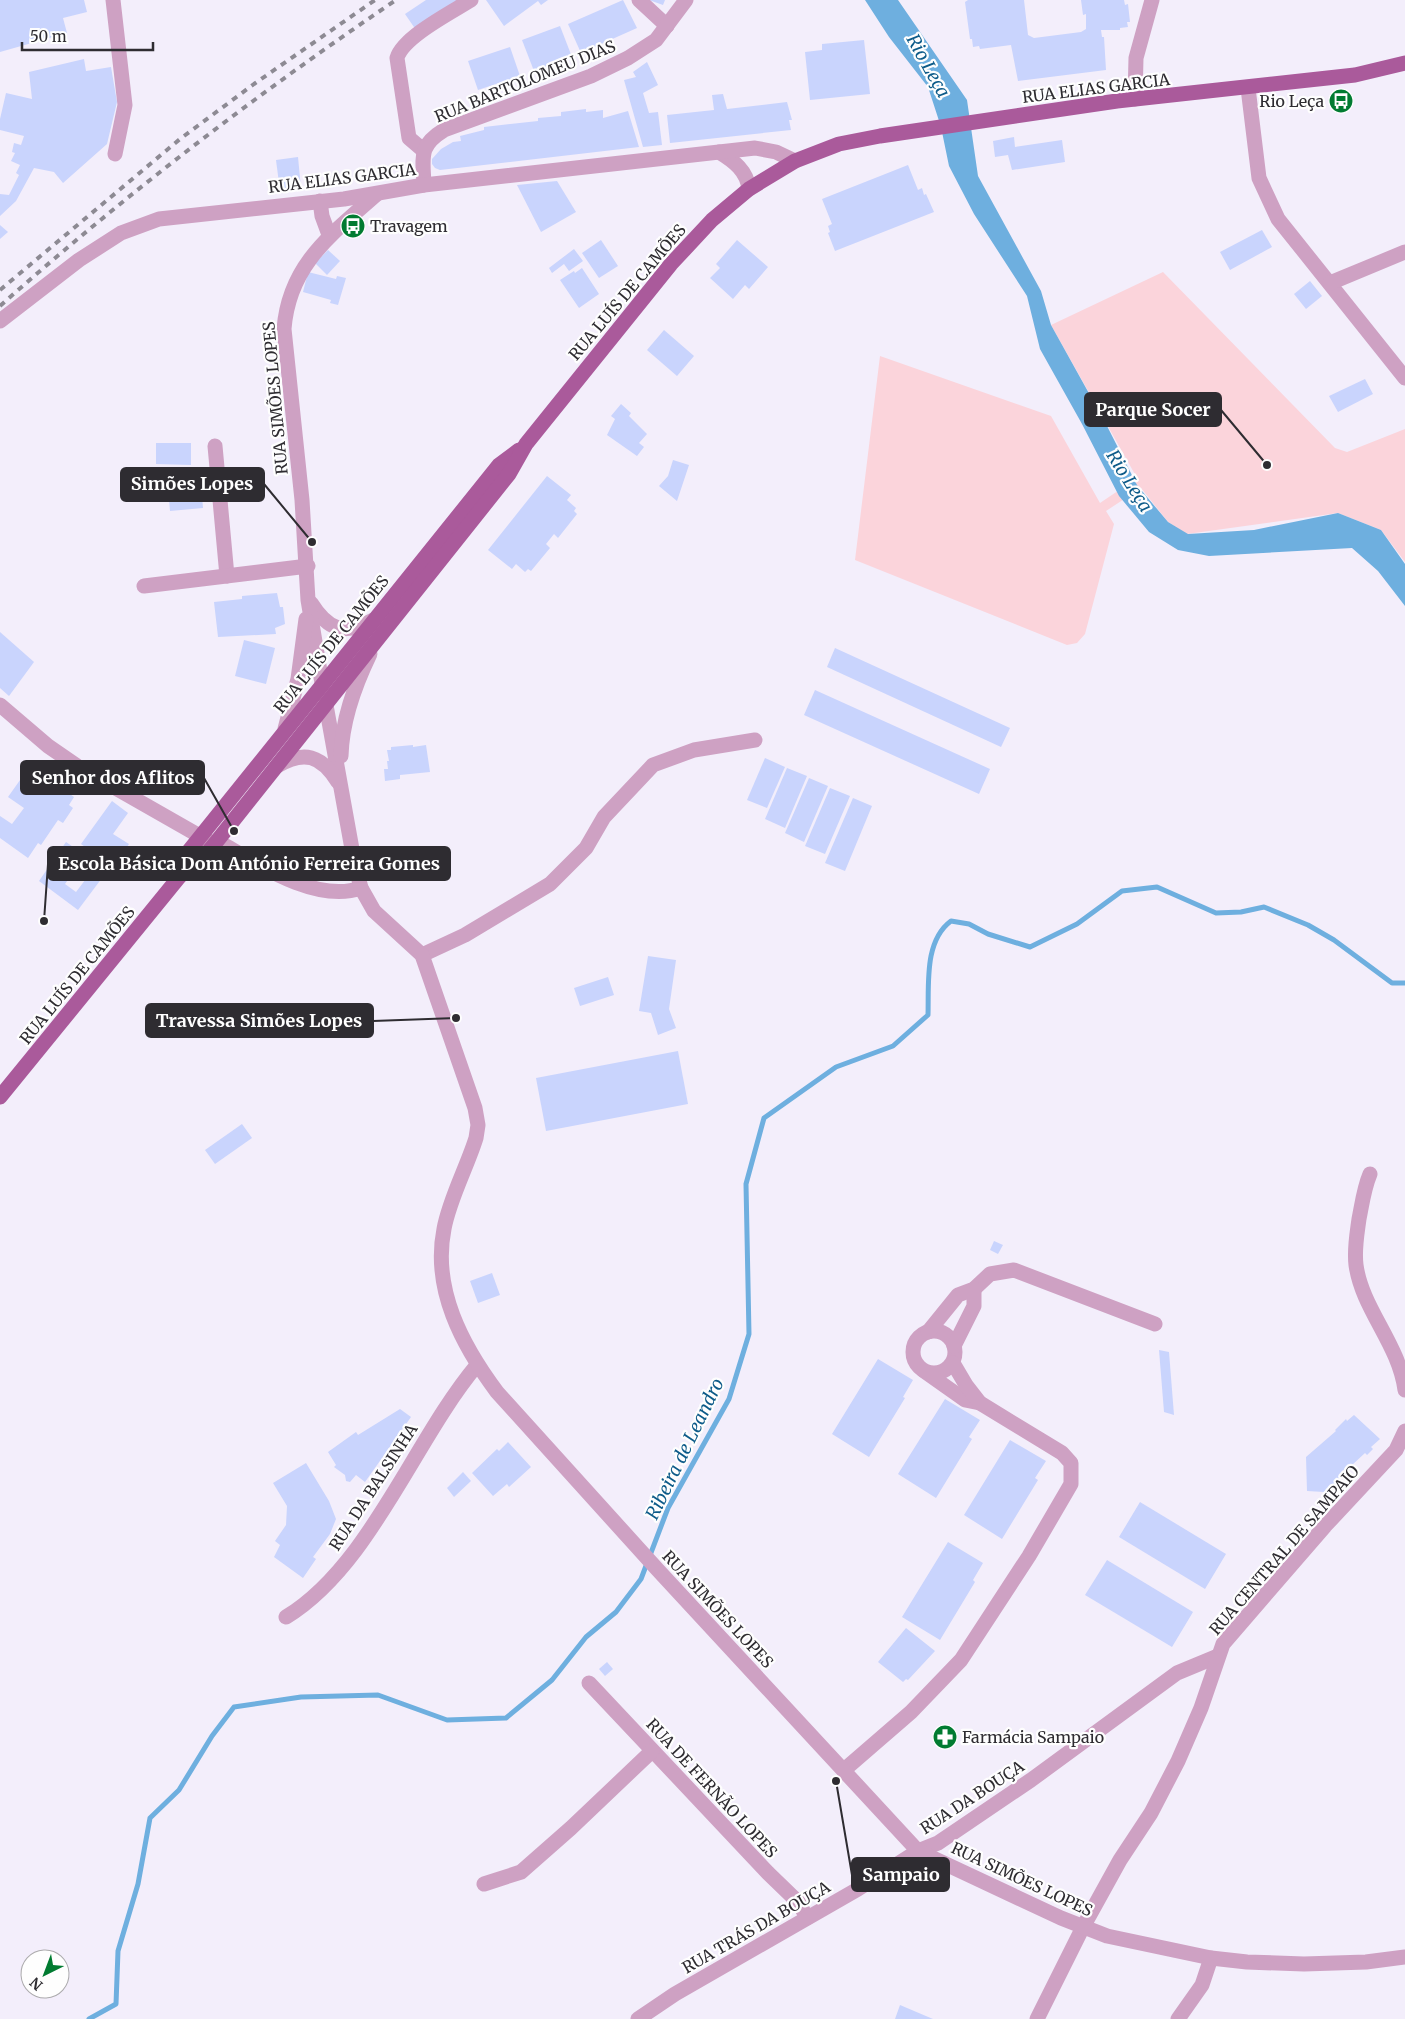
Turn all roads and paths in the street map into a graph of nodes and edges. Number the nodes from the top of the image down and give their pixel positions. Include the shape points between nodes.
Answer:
1 (113, 0) edge
2 (471, 0) edge
3 (639, 0) edge
4 (686, 0) edge
5 (1152, 0) edge
6 (667, 26) junction
7 (1405, 64) edge
8 (1248, 88) junction
9 (1135, 99) junction
10 (423, 150) junction
11 (719, 152) junction
12 (115, 154) dead end
13 (795, 161) junction
14 (769, 176) joint
15 (424, 185) junction
16 (749, 189) junction
17 (377, 194) junction
18 (320, 201) junction
19 (329, 235) junction
20 (1405, 252) edge
21 (1330, 283) junction
22 (0, 321) edge
23 (1405, 378) edge
24 (526, 444) junction
25 (215, 446) dead end
26 (499, 465) junction
27 (308, 566) junction
28 (227, 576) junction
29 (144, 586) dead end
30 (308, 600) junction
31 (373, 620) junction
32 (375, 643) junction
33 (349, 676) junction
34 (325, 680) junction
35 (0, 705) edge
36 (323, 708) junction
37 (298, 712) junction
38 (285, 729) junction
39 (755, 740) dead end
40 (276, 766) junction
41 (340, 785) junction
42 (200, 836) junction
43 (219, 844) junction
44 (180, 876) junction
45 (361, 888) junction
46 (422, 955) junction
47 (0, 1097) edge
48 (1370, 1174) dead end
49 (974, 1290) junction
50 (1155, 1324) dead end
51 (928, 1332) junction
52 (954, 1346) junction
53 (952, 1363) junction
54 (477, 1365) junction
55 (924, 1371) junction
56 (1405, 1390) edge
57 (980, 1402) junction
58 (1405, 1431) edge
59 (286, 1617) dead end
60 (1218, 1656) junction
61 (589, 1683) dead end
62 (652, 1751) junction
63 (844, 1770) junction
64 (918, 1851) junction
65 (484, 1884) dead end
66 (807, 1918) junction
67 (1083, 1927) junction
68 (1405, 1957) edge
69 (1211, 1958) junction
70 (638, 2019) edge
71 (1037, 2019) edge
72 (1178, 2019) edge

1 - 12 street via 124,106
2 - 10 street via 399,50 409,138
3 - 6 street
4 - 6 street, RUA BARTOLOMEU DIAS
5 - 9 street via 1136,58
6 - 10 street, RUA BARTOLOMEU DIAS via 656,40 628,58 591,76 444,130 431,138
7 - 8 main road, RUA ELIAS GARCIA via 1355,75
8 - 9 main road, RUA ELIAS GARCIA
8 - 21 street via 1259,178 1278,219
9 - 13 main road, RUA ELIAS GARCIA via 839,144
10 - 15 street
11 - 13 street, RUA ELIAS GARCIA via 755,148 776,152
11 - 15 street, RUA ELIAS GARCIA
11 - 16 street via 748,178
13 - 14 main road, RUA ELIAS GARCIA
14 - 16 main road, RUA LUÍS DE CAMÕES
15 - 17 street, RUA ELIAS GARCIA
16 - 24 main road, RUA LUÍS DE CAMÕES via 712,220 672,264
17 - 18 street, RUA ELIAS GARCIA
17 - 19 street, RUA SIMÕES LOPES
18 - 19 street
18 - 22 street, RUA ELIAS GARCIA via 159,219 121,233 79,260
19 - 27 street, RUA SIMÕES LOPES via 293,285 284,329
20 - 21 street
21 - 23 street
24 - 26 main road, RUA LUÍS DE CAMÕES
24 - 32 main road, RUA LUÍS DE CAMÕES via 509,474
25 - 28 street
26 - 31 main road, RUA LUÍS DE CAMÕES
26 - 34 street, RUA SIMÕES LOPES via 460,524
27 - 28 street
27 - 30 street, RUA SIMÕES LOPES
28 - 29 street
30 - 31 street via 329,626 358,628
30 - 34 street, RUA SIMÕES LOPES
30 - 38 street, RUA SIMÕES LOPES via 299,672
31 - 34 main road, RUA LUÍS DE CAMÕES
32 - 33 main road, RUA LUÍS DE CAMÕES
32 - 41 street, RUA SIMÕES LOPES via 348,707 342,738
33 - 34 street via 342,682
33 - 36 main road, RUA LUÍS DE CAMÕES
34 - 36 street, RUA SIMÕES LOPES
34 - 37 main road, RUA LUÍS DE CAMÕES
35 - 42 street via 77,766
36 - 37 street via 307,706
36 - 40 main road, RUA LUÍS DE CAMÕES
36 - 41 street, RUA SIMÕES LOPES
36 - 43 street, RUA SIMÕES LOPES via 220,823
37 - 38 main road, RUA LUÍS DE CAMÕES
38 - 42 main road, RUA LUÍS DE CAMÕES
39 - 46 street via 694,750 653,765 604,817 586,848 550,884 465,935
40 - 41 street, RUA SIMÕES LOPES via 293,756 308,756 331,771
40 - 43 main road, RUA LUÍS DE CAMÕES
41 - 45 street, RUA SIMÕES LOPES
42 - 43 street
42 - 44 main road, RUA LUÍS DE CAMÕES via 184,857
43 - 44 main road, RUA LUÍS DE CAMÕES
43 - 45 street via 302,885 338,892
44 - 47 main road, RUA LUÍS DE CAMÕES
45 - 46 street, RUA SIMÕES LOPES via 374,911
46 - 54 street, RUA SIMÕES LOPES via 478,1124 471,1155 444,1227 441,1250 445,1292 464,1342
48 - 56 street via 1355,1242 1356,1266 1364,1293 1402,1369
49 - 50 street via 990,1274 1014,1270
49 - 51 street via 958,1295
49 - 52 street via 974,1306
51 - 52 street via 947,1335
51 - 55 street via 913,1346 914,1361
52 - 53 street
53 - 55 street via 943,1372
53 - 57 street
54 - 59 street, RUA DA BALSINHA via 459,1387 396,1488 337,1573 307,1604
54 - 63 street, RUA SIMÕES LOPES via 523,1422
55 - 57 street via 965,1400
57 - 63 street via 1062,1453 1071,1463 1071,1484 1025,1563 961,1660 911,1712
58 - 60 street, RUA CENTRAL DE SAMPAIO via 1396,1450 1223,1644
60 - 64 street, RUA DA BOUÇA via 1177,1673 938,1844
60 - 67 street, RUA CENTRAL DE SAMPAIO via 1201,1708 1178,1761
61 - 62 street, RUA DE FERNÃO LOPES
62 - 65 street via 521,1872
62 - 66 street, RUA DE FERNÃO LOPES via 799,1903
63 - 64 street, RUA SIMÕES LOPES
64 - 66 street, RUA TRÁS DA BOUÇA
64 - 67 street, RUA SIMÕES LOPES
66 - 70 street, RUA TRÁS DA BOUÇA
67 - 69 street, RUA SIMÕES LOPES via 1107,1936
67 - 71 street, RUA CENTRAL DE SAMPAIO
68 - 69 street, RUA SIMÕES LOPES via 1304,1964
69 - 72 street via 1202,1985

